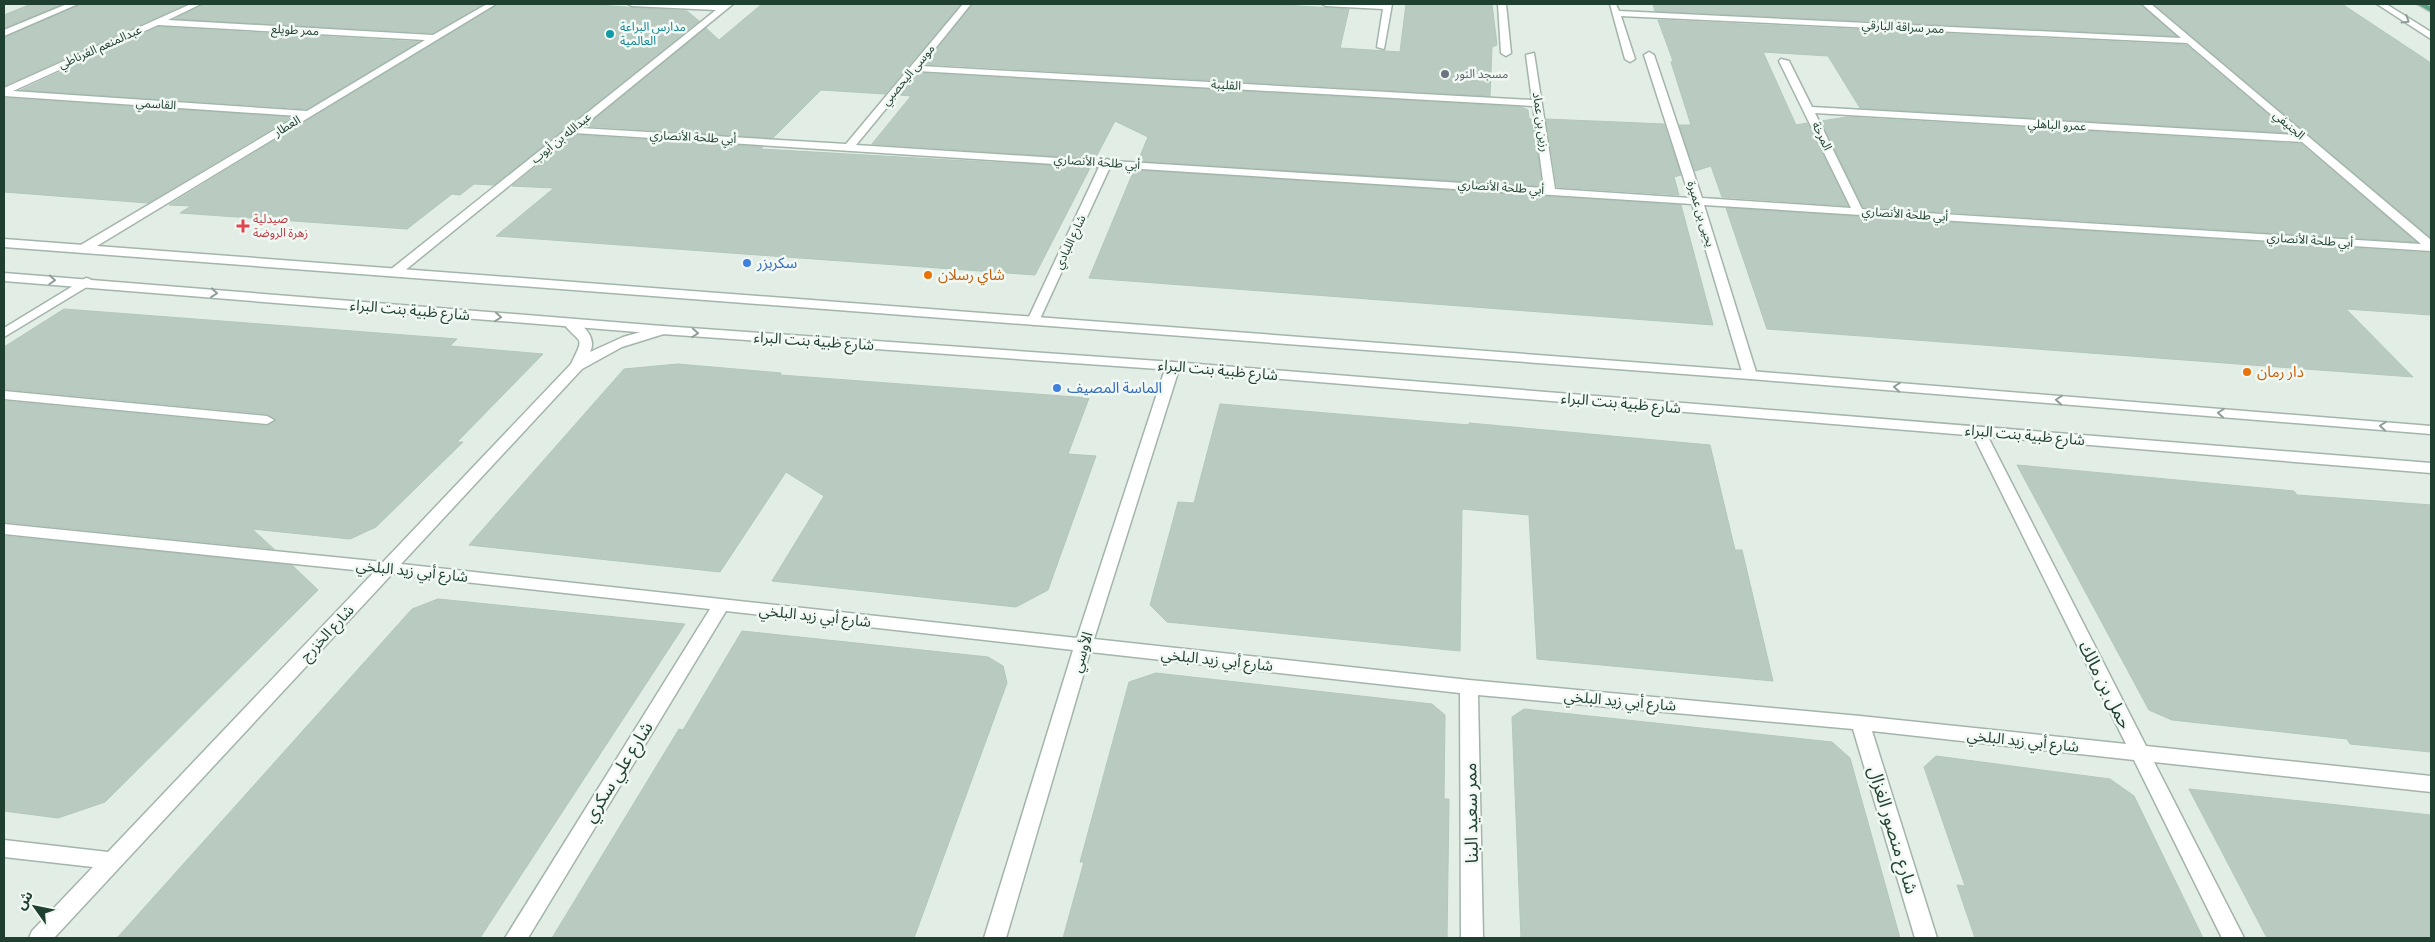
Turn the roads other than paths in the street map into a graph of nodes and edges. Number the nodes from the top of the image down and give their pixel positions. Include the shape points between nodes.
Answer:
1 (74, 4) edge
2 (197, 4) edge
3 (492, 4) edge
4 (632, 4) edge
5 (967, 4) edge
6 (1326, 4) edge
7 (1502, 4) edge
8 (2146, 4) edge
9 (2381, 4) edge
10 (2421, 4) edge
11 (1388, 5) edge
12 (726, 6) edge
13 (1614, 8) edge
14 (2431, 10) edge
15 (157, 22) junction
16 (4, 34) edge
17 (2431, 36) edge
18 (434, 38) junction
19 (2191, 41) junction
20 (1381, 47) dead end
21 (1506, 53) dead end
22 (1531, 55) dead end
23 (1649, 55) dead end
24 (1630, 59) dead end
25 (1784, 62) dead end
26 (913, 68) junction
27 (4, 92) edge
28 (1538, 103) junction
29 (1809, 110) junction
30 (308, 114) junction
31 (571, 130) junction
32 (2305, 139) junction
33 (850, 146) junction
34 (1107, 162) junction
35 (1550, 190) junction
36 (1697, 201) junction
37 (1858, 211) junction
38 (4, 243) edge
39 (2431, 247) edge
40 (83, 250) junction
41 (394, 273) junction
42 (4, 277) edge
43 (86, 282) junction
44 (1033, 322) junction
45 (570, 323) junction
46 (662, 330) junction
47 (4, 333) edge
48 (577, 366) junction
49 (1172, 366) junction
50 (1750, 375) junction
51 (4, 395) edge
52 (267, 420) dead end
53 (2431, 430) edge
54 (1978, 431) junction
55 (2431, 468) edge
56 (4, 529) edge
57 (388, 568) junction
58 (721, 606) junction
59 (1083, 646) junction
60 (1469, 687) junction
61 (1860, 723) junction
62 (2140, 754) junction
63 (2431, 784) edge
64 (4, 848) edge
65 (112, 861) junction
66 (40, 938) edge
67 (516, 938) edge
68 (995, 938) edge
69 (1472, 938) edge
70 (1926, 938) edge
71 (2233, 938) edge

1 - 16 street
2 - 15 street, عبدالمنعم الغرناطي
3 - 18 street, العطار
4 - 12 street
5 - 26 street, موسى اليحصبي
6 - 11 street
7 - 21 street
8 - 19 street, الجنيفي
9 -> 17 street
10 - 14 main road
11 - 20 street
12 - 31 street, عبدالله بن أيوب
13 - 19 street, ممر سراقة البارقي
13 - 24 street
15 - 18 street, ممر طويلع
15 - 27 street, عبدالمنعم الغرناطي
18 - 30 street, العطار
19 - 32 street, الجنيفي
22 - 28 street, رزين بن عماد
23 - 36 street, يحيى بن عميرة
25 - 29 street, المرخة
26 - 28 street, القليبة
26 - 33 street, موسى اليحصبي
27 - 30 street, القاسمي
28 - 35 street, رزين بن عماد
29 - 32 street, عمرو الباهلي
29 - 37 street, المرخة
30 - 40 street, العطار
31 - 33 street, أبي طلحة الأنصاري
31 - 41 street, عبدالله بن أيوب
32 - 39 street, الجنيفي
33 - 34 street, أبي طلحة الأنصاري
34 - 35 street, أبي طلحة الأنصاري
34 - 44 street, شارع اللبادي
35 - 36 street, أبي طلحة الأنصاري
36 - 37 street, أبي طلحة الأنصاري
36 - 50 street, يحيى بن عميرة
37 - 39 street, أبي طلحة الأنصاري
38 - 40 street
40 - 41 street
41 - 44 street
42 -> 43 street, شارع ظبية بنت البراء
43 -> 45 street, شارع ظبية بنت البراء
43 - 47 street
44 - 50 street
45 - 46 street, شارع ظبية بنت البراء
45 - 48 street, شارع الخزرج via 585,336 586,345
46 - 48 street via 609,346
46 -> 49 street, شارع ظبية بنت البراء
48 - 57 street, شارع الخزرج
49 - 54 street, شارع ظبية بنت البراء
49 - 59 street, الأوسي
53 -> 50 street
51 - 52 street
54 - 55 street, شارع ظبية بنت البراء
54 - 62 street, حمل بن مالك
56 - 57 street, شارع أبي زيد البلخي
57 - 58 street, شارع أبي زيد البلخي
57 - 65 street, شارع الخزرج
58 - 59 street, شارع أبي زيد البلخي
58 - 67 street, شارع علي سكري
59 - 60 street, شارع أبي زيد البلخي
59 - 68 street, الأوسي
60 - 61 street, شارع أبي زيد البلخي
60 - 69 street, ممر سعيد البنا
61 - 62 street, شارع أبي زيد البلخي
61 - 70 street, شارع منصور الغزال
62 - 63 street, شارع أبي زيد البلخي
62 - 71 street, حمل بن مالك
64 - 65 street
65 - 66 street, شارع الخزرج

